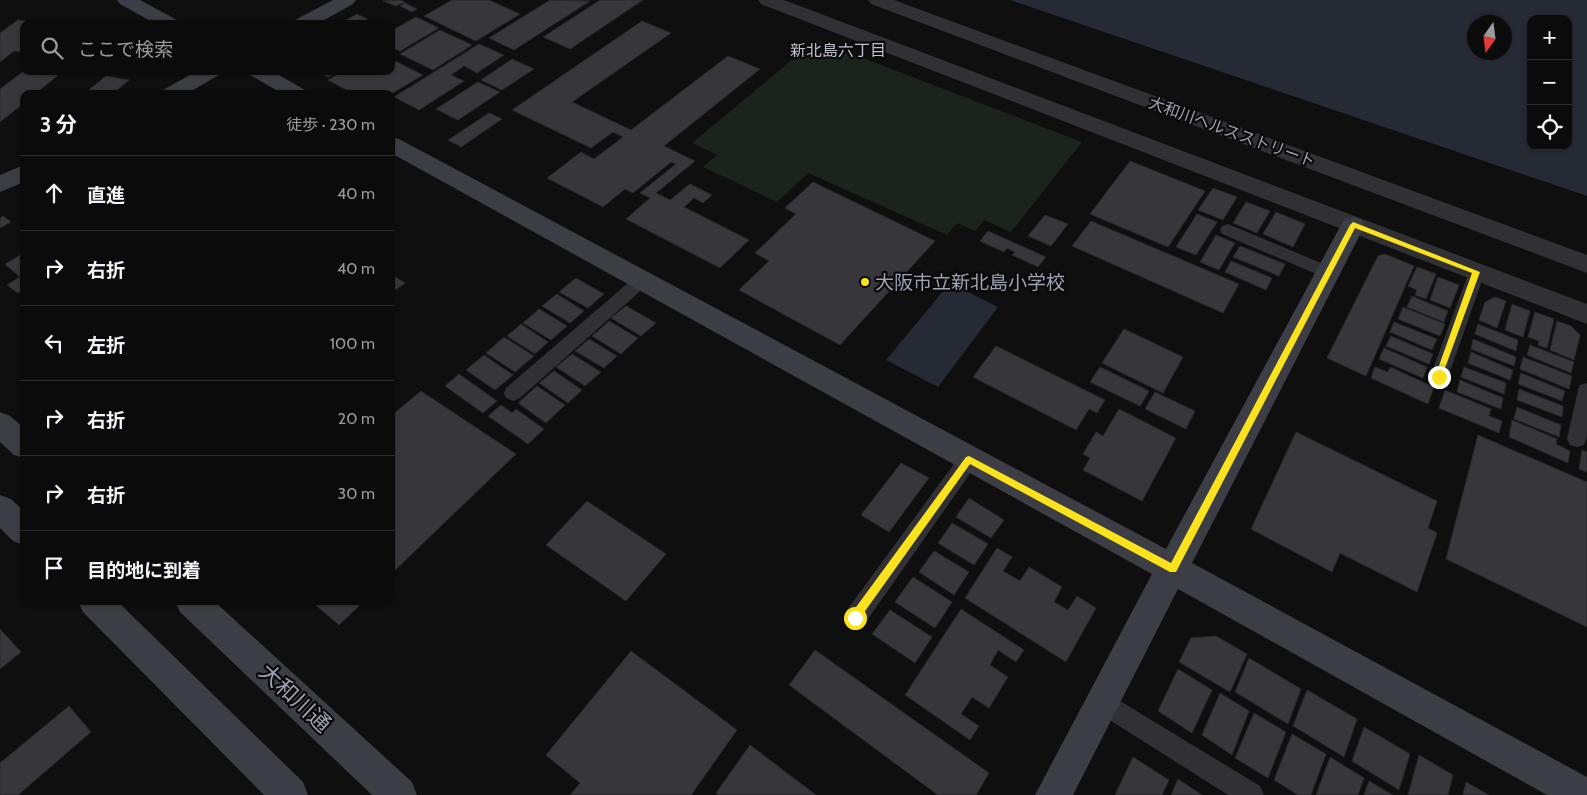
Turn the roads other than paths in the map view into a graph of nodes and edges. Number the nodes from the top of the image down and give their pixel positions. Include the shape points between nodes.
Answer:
1 (126, 0) edge
2 (347, 0) edge
3 (766, 0) edge
4 (877, 0) edge
5 (163, 20) edge
6 (310, 20) edge
7 (205, 75) edge
8 (264, 75) edge
9 (177, 90) edge
10 (291, 90) edge
11 (395, 146) edge
12 (20, 174) edge
13 (0, 185) edge
14 (1353, 225) junction
15 (1228, 230) dead end
16 (1587, 264) edge
17 (1327, 272) junction
18 (1476, 272) junction
19 (641, 281) junction
20 (1587, 314) edge
21 (1439, 377) dead end
22 (1587, 390) edge
23 (513, 393) dead end
24 (0, 424) edge
25 (1577, 439) dead end
26 (20, 442) edge
27 (969, 460) junction
28 (0, 508) edge
29 (20, 527) edge
30 (1173, 569) junction
31 (98, 605) edge
32 (195, 605) edge
33 (855, 618) dead end
34 (1102, 702) junction
35 (1556, 788) edge
36 (290, 795) edge
37 (400, 795) edge
38 (1053, 795) edge
39 (1251, 795) edge
40 (1583, 795) edge

1 - 5 street
2 - 6 street
3 - 14 street
4 - 16 street, 大和川ヘルスストリート
7 - 9 street
8 - 10 street
11 - 19 street
12 - 13 street
14 - 17 street
14 - 18 street
15 - 17 lane
17 - 30 street
18 - 20 street
18 - 21 lane
19 - 23 lane
19 - 27 street
22 - 25 lane
24 - 26 street
27 - 30 street
27 - 33 lane
28 - 29 street
30 - 34 street
30 - 35 street
31 - 36 street
32 - 37 street, 大和川通
34 - 38 street
34 - 39 lane
35 - 40 street

